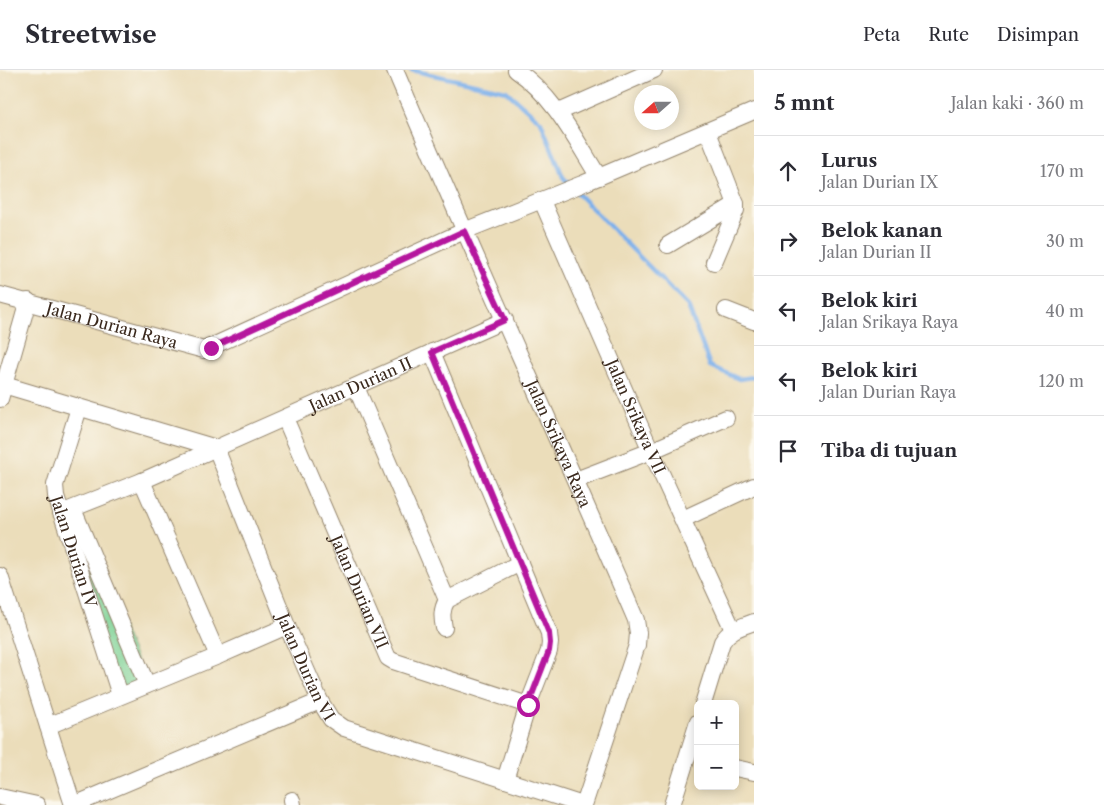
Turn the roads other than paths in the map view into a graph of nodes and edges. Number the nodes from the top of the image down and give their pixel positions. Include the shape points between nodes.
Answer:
1 (395, 70) edge
2 (516, 70) edge
3 (654, 70) edge
4 (754, 111) edge
5 (559, 112) junction
6 (708, 132) junction
7 (599, 177) junction
8 (547, 198) junction
9 (736, 204) junction
10 (464, 231) junction
11 (668, 245) dead end
12 (714, 262) dead end
13 (0, 294) edge
14 (28, 301) junction
15 (726, 310) dead end
16 (505, 320) junction
17 (754, 322) edge
18 (432, 352) junction
19 (356, 386) junction
20 (2, 392) edge
21 (79, 408) junction
22 (285, 418) junction
23 (726, 418) dead end
24 (216, 448) junction
25 (652, 451) junction
26 (576, 480) junction
27 (142, 481) junction
28 (754, 486) edge
29 (67, 511) junction
30 (684, 519) junction
31 (520, 563) junction
32 (0, 576) edge
33 (446, 600) junction
34 (754, 622) edge
35 (287, 626) junction
36 (444, 628) dead end
37 (732, 630) junction
38 (218, 656) junction
39 (148, 685) junction
40 (120, 695) junction
41 (704, 700) edge
42 (320, 701) junction
43 (528, 705) junction
44 (48, 726) junction
45 (694, 745) edge
46 (692, 761) edge
47 (739, 769) edge
48 (754, 772) edge
49 (505, 780) junction
50 (0, 797) edge
51 (37, 805) edge
52 (73, 805) edge
53 (584, 805) edge
54 (672, 805) edge

1 - 10 street, Jalan Srikaya Raya
2 - 5 street
3 - 5 street
4 - 6 street, Jalan Durian Raya
5 - 7 street
6 - 7 street, Jalan Durian Raya
6 - 9 street
7 - 8 street, Jalan Durian Raya
8 - 10 street, Jalan Durian Raya
8 - 25 street, Jalan Srikaya VII
9 - 11 street
9 - 12 street
10 - 14 street, Jalan Durian Raya via 204,350
10 - 16 street, Jalan Srikaya Raya
13 - 14 street, Jalan Durian Raya
14 - 20 street
15 - 17 street
16 - 18 street, Jalan Durian II
16 - 26 street, Jalan Srikaya Raya
18 - 19 street, Jalan Durian II
18 - 31 street
19 - 22 street, Jalan Durian II
19 - 33 street
20 - 21 street
21 - 24 street
21 - 29 street, Jalan Durian IV via 55,485 56,496
22 - 24 street, Jalan Durian II
22 - 43 street, Jalan Durian VII via 388,658
23 - 25 street
24 - 27 street, Jalan Durian II
24 - 35 street, Jalan Durian VI
25 - 26 street
25 - 30 street, Jalan Srikaya VII
26 - 53 street, Jalan Srikaya Raya via 636,620 638,633 637,646
27 - 29 street, Jalan Durian II
27 - 38 street
28 - 30 street
29 - 39 street
29 - 40 street, Jalan Durian IV
30 - 37 street, Jalan Srikaya VII
31 - 33 street
31 - 43 street via 549,633 550,643
32 - 44 street
33 - 36 street via 442,615
34 - 37 street
35 - 38 street
35 - 42 street, Jalan Durian VI
37 - 41 street via 722,642
38 - 39 street
39 - 40 street
40 - 44 street
42 - 49 street, Jalan Durian VI via 331,719 344,728
42 - 52 street
43 - 49 street
44 - 52 street
45 - 46 street
46 - 54 street
47 - 48 street
49 - 53 street, Jalan Durian VI
50 - 51 street

